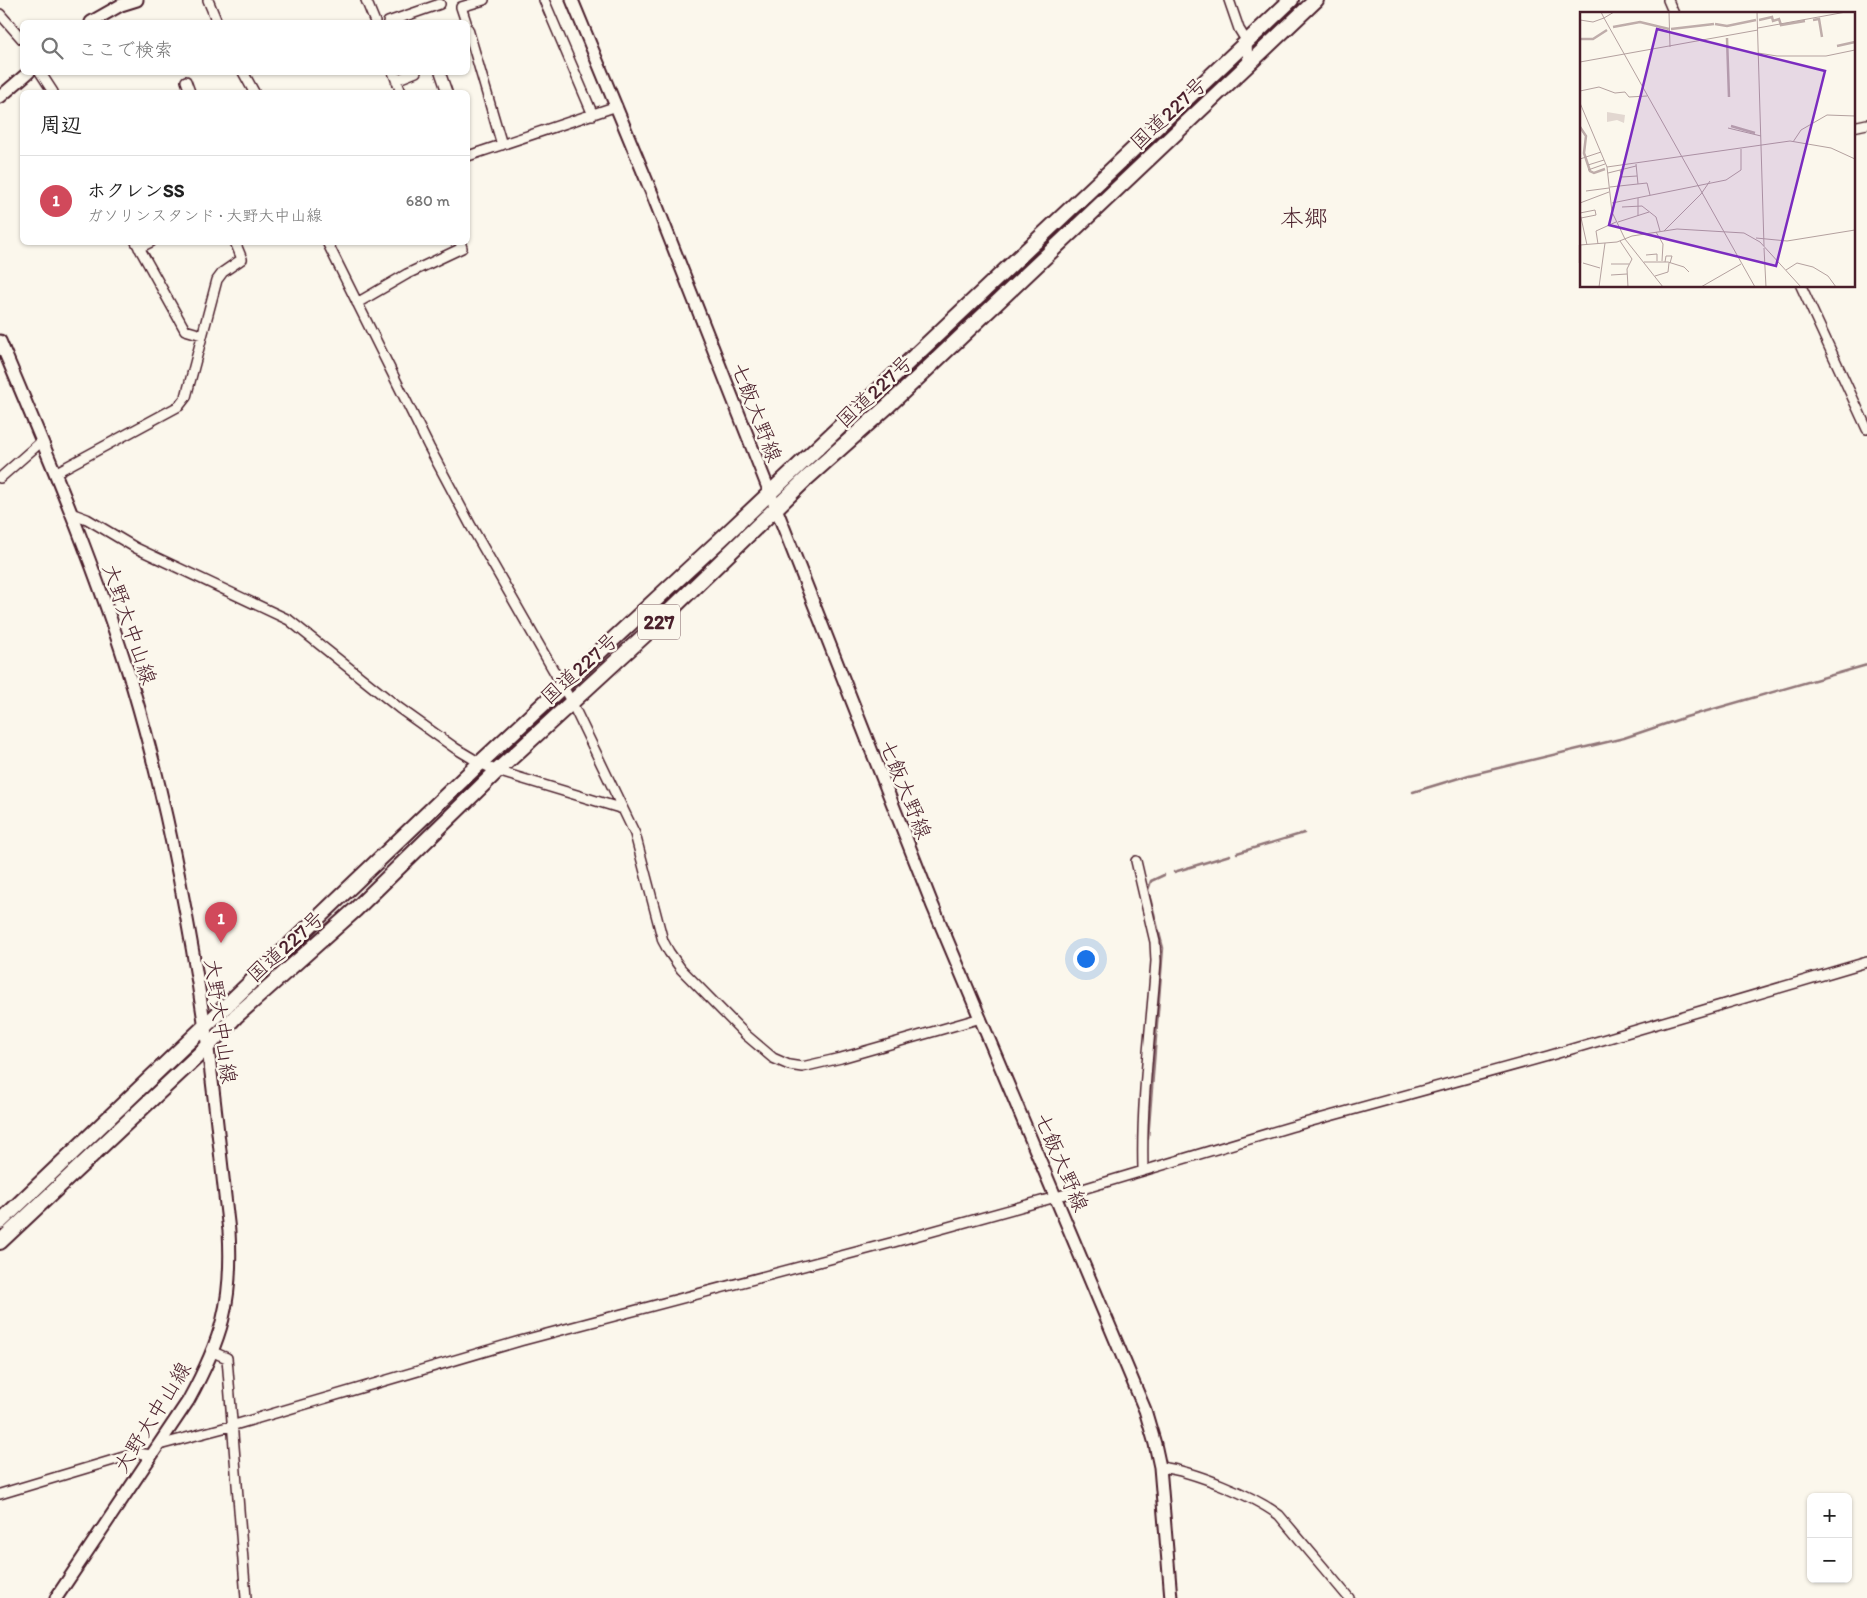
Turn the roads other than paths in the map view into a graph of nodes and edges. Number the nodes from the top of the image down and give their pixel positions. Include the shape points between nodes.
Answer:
1 (136, 0) edge
2 (208, 0) edge
3 (366, 0) edge
4 (484, 0) edge
5 (544, 0) edge
6 (572, 0) edge
7 (1229, 0) edge
8 (1291, 0) edge
9 (1316, 0) edge
10 (1668, 0) edge
11 (440, 4) dead end
12 (1673, 12) edge
13 (0, 14) edge
14 (95, 20) edge
15 (216, 20) edge
16 (374, 20) edge
17 (394, 20) edge
18 (465, 20) edge
19 (20, 37) edge
20 (1247, 42) junction
21 (471, 53) edge
22 (1248, 65) junction
23 (26, 75) edge
24 (42, 75) edge
25 (245, 75) edge
26 (441, 75) edge
27 (394, 76) edge
28 (186, 82) dead end
29 (52, 90) edge
30 (189, 90) edge
31 (253, 90) edge
32 (400, 90) edge
33 (447, 90) edge
34 (0, 97) edge
35 (617, 106) junction
36 (593, 115) junction
37 (1867, 124) edge
38 (1854, 127) edge
39 (502, 145) junction
40 (470, 155) edge
41 (138, 245) edge
42 (236, 245) edge
43 (328, 245) edge
44 (461, 245) edge
45 (1802, 288) edge
46 (357, 303) junction
47 (202, 335) junction
48 (0, 341) edge
49 (1867, 429) edge
50 (42, 441) junction
51 (55, 473) junction
52 (0, 478) edge
53 (769, 494) junction
54 (776, 510) junction
55 (71, 513) junction
56 (563, 687) junction
57 (571, 701) junction
58 (480, 763) junction
59 (497, 771) junction
60 (623, 810) junction
61 (1136, 861) dead end
62 (1867, 962) edge
63 (981, 1018) junction
64 (205, 1027) junction
65 (208, 1046) junction
66 (1143, 1169) junction
67 (1056, 1197) junction
68 (0, 1222) edge
69 (0, 1242) edge
70 (213, 1352) junction
71 (231, 1426) junction
72 (155, 1450) junction
73 (1160, 1467) junction
74 (0, 1494) edge
75 (56, 1598) edge
76 (246, 1598) edge
77 (1171, 1598) edge
78 (1349, 1598) edge

1 - 14 main road
2 - 15 street
3 - 16 street
4 - 18 street via 462,7
5 - 36 street
6 - 35 main road, 七飯大野線
7 - 20 street
8 - 20 highway, 国道227号 / 227
9 - 22 highway, 国道227号 / 227
10 - 12 street
11 - 17 street
13 - 19 street
20 - 22 street
20 - 53 highway, 国道227号 / 227
21 - 39 street
22 - 54 highway, 国道227号 / 227
23 - 34 main road
24 - 29 street
25 - 31 street
26 - 33 street
27 - 32 street
28 - 30 street
35 - 36 street
35 - 53 main road, 七飯大野線
36 - 39 street
37 - 38 street
39 - 40 street
41 - 47 street via 184,330
42 - 47 street via 242,259 217,280
43 - 46 street
44 - 46 street via 462,248
45 - 49 street
46 - 56 street via 459,503
47 - 51 street via 186,397 179,406
48 - 50 main road, 大野大中山線
50 - 51 main road, 大野大中山線
50 - 52 street
51 - 55 main road, 大野大中山線
53 - 54 main road, 七飯大野線
53 - 56 highway, 国道227号 / 227
54 - 57 highway, 国道227号 / 227
54 - 63 main road, 七飯大野線 via 932,904
55 - 58 street via 136,548 289,620 399,708
55 - 64 main road, 大野大中山線 via 113,626 149,747 174,849
56 - 57 street
56 - 58 highway, 国道227号 / 227
57 - 59 highway, 国道227号 / 227
57 - 60 street
58 - 59 street
58 - 64 highway, 国道227号 / 227
59 - 60 street
59 - 65 highway, 国道227号 / 227 via 355,910 236,1016
60 - 63 street via 635,834 663,941 669,952 681,969 739,1029 773,1058 802,1067
61 - 66 street via 1155,942 1156,961 1144,1088
62 - 66 street via 1573,1049
63 - 67 main road, 七飯大野線
64 - 65 main road, 大野大中山線
64 - 68 highway, 国道227号 / 227
65 - 69 highway, 国道227号 / 227
65 - 70 main road, 大野大中山線 via 230,1262 226,1307
66 - 67 street
67 - 71 street via 520,1341
67 - 73 main road, 七飯大野線 via 1145,1410
70 - 71 street via 227,1358
70 - 72 main road, 大野大中山線 via 188,1401
71 - 72 street
71 - 76 street
72 - 74 street
72 - 75 main road, 大野大中山線
73 - 77 main road, 七飯大野線
73 - 78 street via 1178,1469 1266,1505 1279,1515

